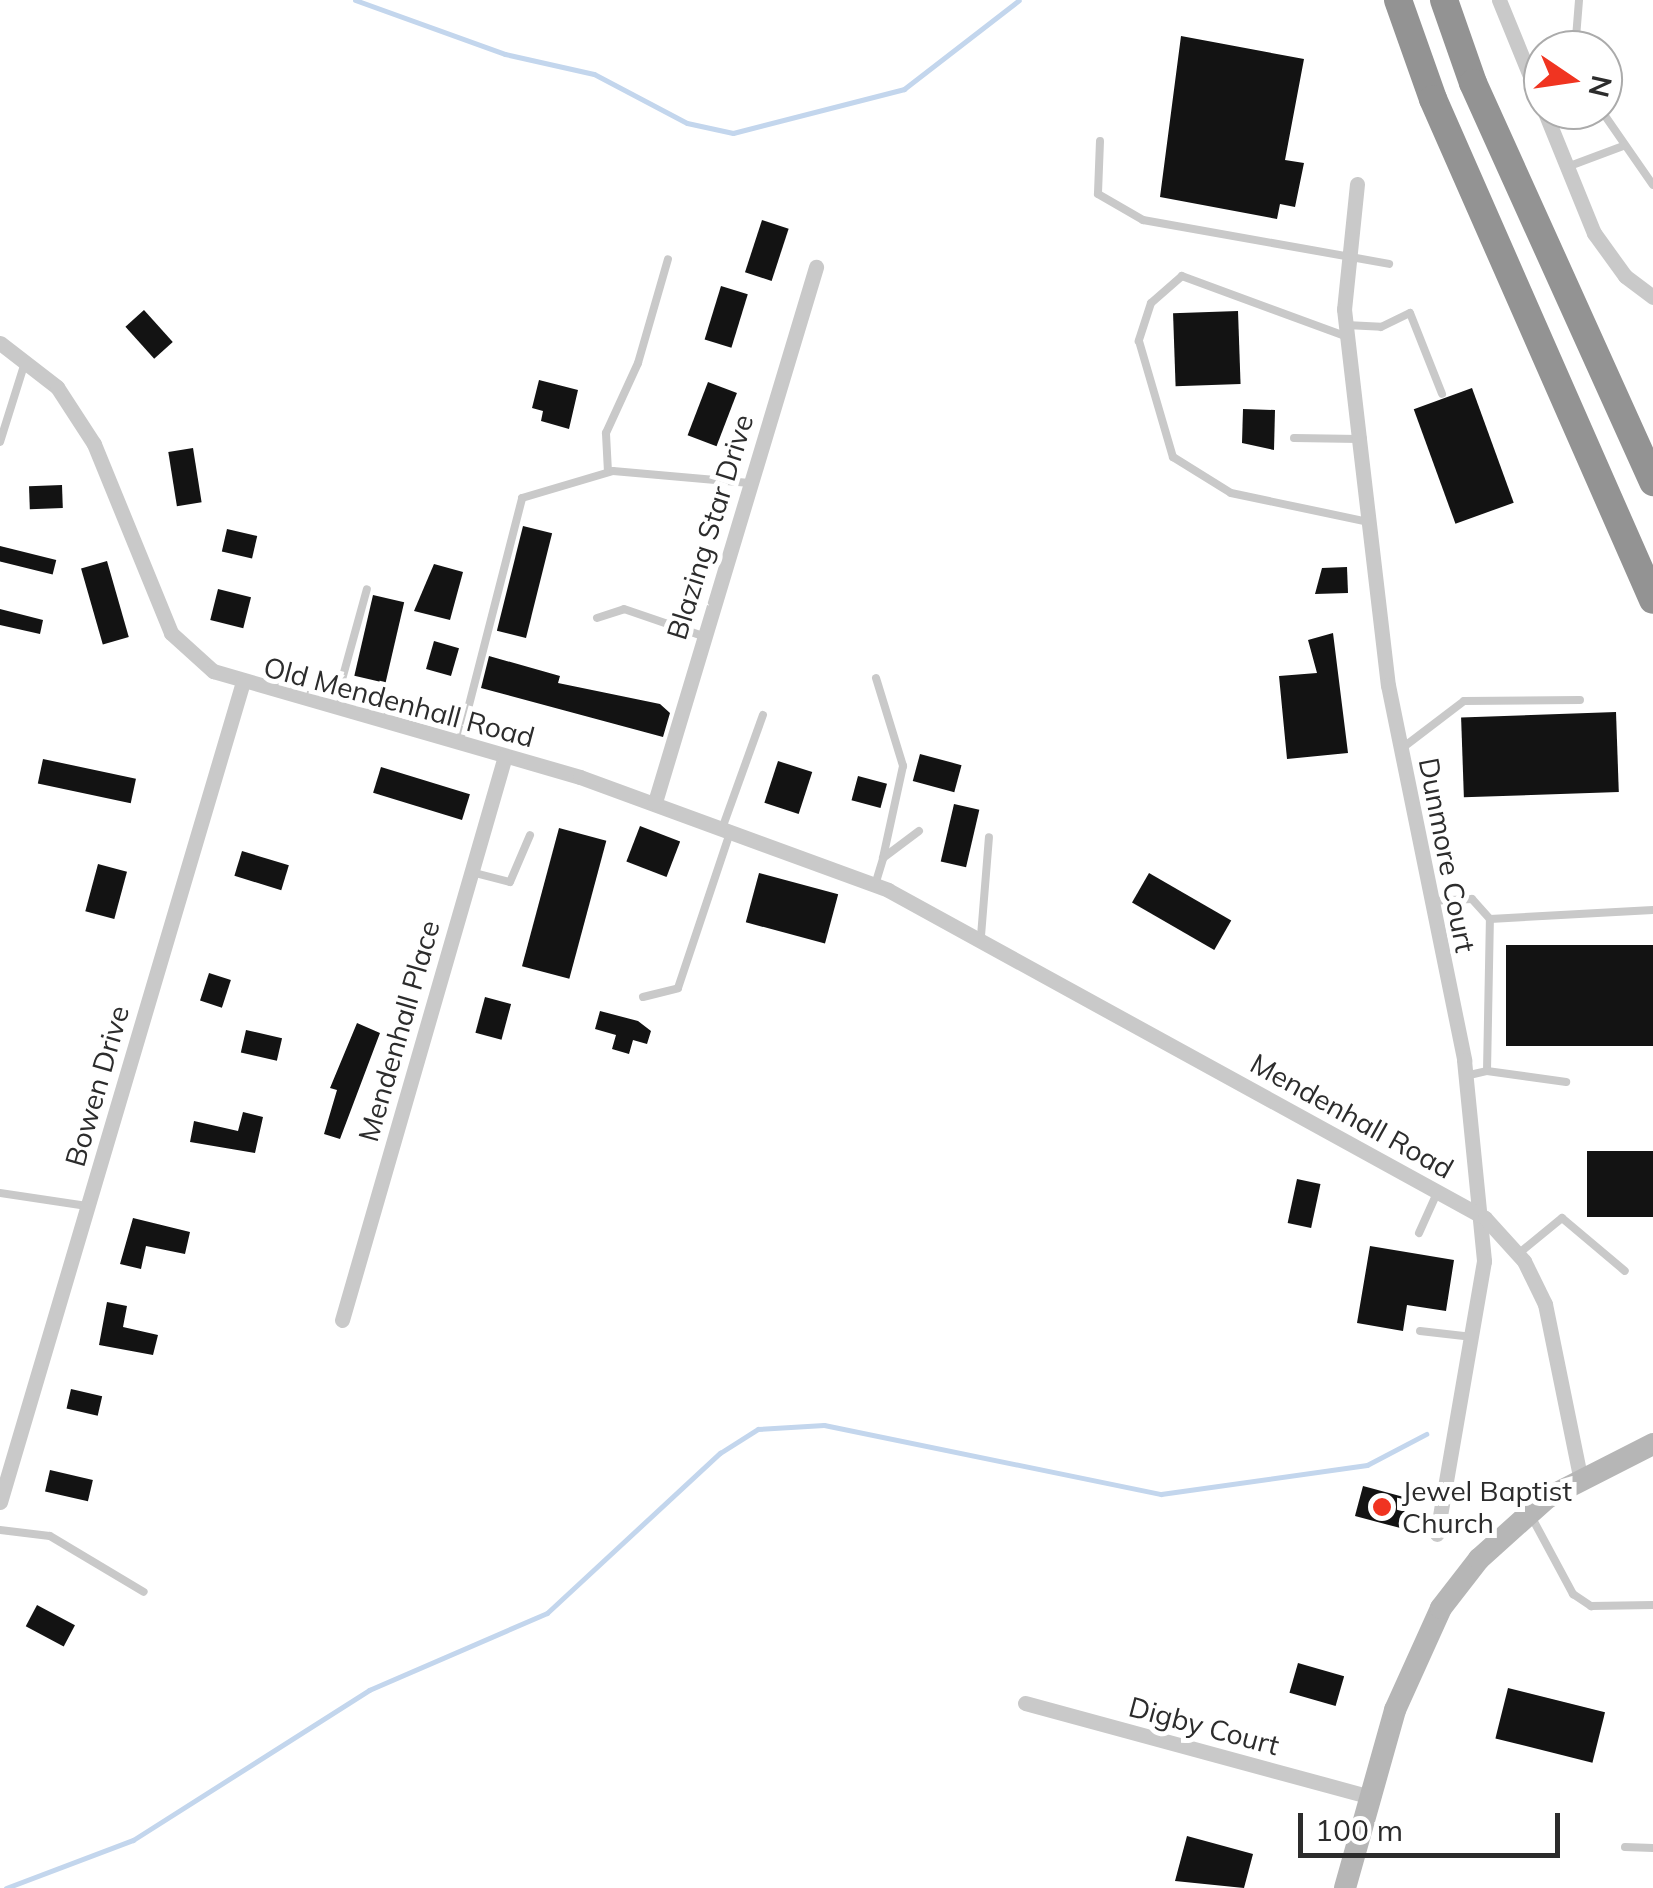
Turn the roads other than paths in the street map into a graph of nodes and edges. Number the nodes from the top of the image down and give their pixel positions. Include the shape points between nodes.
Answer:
1 (1398, 0) edge
2 (1444, 0) edge
3 (1499, 0) edge
4 (1579, 0) edge
5 (1577, 30) edge
6 (1523, 59) edge
7 (1552, 130) edge
8 (1613, 130) edge
9 (1100, 141) dead end
10 (1623, 146) junction
11 (1567, 167) junction
12 (1358, 184) dead end
13 (1653, 186) edge
14 (1344, 252) junction
15 (668, 258) dead end
16 (1389, 264) dead end
17 (816, 267) dead end
18 (1653, 298) edge
19 (1347, 331) junction
20 (0, 343) edge
21 (25, 362) junction
22 (1442, 394) dead end
23 (1294, 438) dead end
24 (1360, 439) junction
25 (0, 442) edge
26 (608, 472) junction
27 (1653, 482) edge
28 (748, 484) junction
29 (1369, 522) junction
30 (367, 589) dead end
31 (1653, 600) edge
32 (596, 618) dead end
33 (703, 636) junction
34 (876, 678) dead end
35 (242, 685) junction
36 (1580, 700) dead end
37 (334, 710) junction
38 (763, 715) dead end
39 (459, 744) junction
40 (1400, 750) junction
41 (505, 756) junction
42 (655, 802) junction
43 (727, 828) junction
44 (919, 830) dead end
45 (530, 835) dead end
46 (989, 838) dead end
47 (883, 858) junction
48 (471, 872) junction
49 (874, 885) junction
50 (1430, 902) junction
51 (1653, 910) edge
52 (949, 918) joint
53 (1490, 919) junction
54 (982, 936) junction
55 (642, 997) dead end
56 (1487, 1071) junction
57 (1465, 1076) junction
58 (1566, 1082) dead end
59 (1437, 1193) junction
60 (0, 1194) edge
61 (88, 1206) junction
62 (1479, 1215) junction
63 (1418, 1232) dead end
64 (1518, 1254) junction
65 (1625, 1271) dead end
66 (342, 1320) dead end
67 (1420, 1331) dead end
68 (1473, 1337) junction
69 (1653, 1444) edge
70 (1580, 1476) junction
71 (0, 1502) edge
72 (1529, 1512) junction
73 (0, 1530) edge
74 (1437, 1534) dead end
75 (144, 1592) dead end
76 (1653, 1605) edge
77 (1025, 1703) dead end
78 (1370, 1797) junction
79 (1625, 1847) dead end
80 (1653, 1848) edge
81 (1345, 1888) edge

1 - 31 highway via 1433,100
2 - 27 highway via 1473,83
3 - 6 street
4 - 5 lane
7 - 11 street
8 - 10 lane
9 - 14 lane via 1094,179 1109,205 1180,230
10 - 11 lane
10 - 13 lane
11 - 18 street via 1611,260
12 - 14 street, Dunmore Court
14 - 16 lane
14 - 19 street, Dunmore Court
15 - 26 lane via 638,363 606,432
17 - 28 street, Blazing Star Drive
19 - 22 lane via 1410,314
19 - 24 street, Dunmore Court
19 - 29 lane via 1182,276 1151,303 1139,341 1173,457 1232,493
20 - 21 street, Old Mendenhall Road
21 - 25 lane
21 - 35 street, Old Mendenhall Road via 57,388 112,478 171,634 212,672
23 - 24 lane
24 - 29 street, Dunmore Court
26 - 28 lane
26 - 39 lane via 544,488 518,503
28 - 33 street, Blazing Star Drive
29 - 40 street, Dunmore Court
30 - 37 lane
32 - 33 lane via 624,609
33 - 42 street, Blazing Star Drive
34 - 47 lane via 886,689 902,766
35 - 37 street, Old Mendenhall Road
35 - 61 street, Bowen Drive
36 - 40 lane via 1464,701
37 - 39 street, Old Mendenhall Road
38 - 43 lane
39 - 41 street, Old Mendenhall Road
40 - 50 street, Dunmore Court
41 - 42 street, Old Mendenhall Road
41 - 48 street, Mendenhall Place
42 - 43 street, Old Mendenhall Road
43 - 49 street, Old Mendenhall Road
43 - 55 lane via 678,988
44 - 47 lane
45 - 48 lane via 510,882
46 - 54 lane
47 - 49 lane
48 - 66 street, Mendenhall Place
49 - 52 street, Old Mendenhall Road
50 - 53 lane via 1472,899
50 - 57 street, Dunmore Court
51 - 53 lane
52 - 54 street, Mendenhall Road
53 - 56 lane
54 - 59 street, Mendenhall Road
56 - 57 lane
56 - 58 lane
57 - 62 street, Dunmore Court
59 - 62 street, Mendenhall Road
59 - 63 lane
60 - 61 lane
61 - 71 street, Bowen Drive
62 - 64 street, Mendenhall Road
62 - 68 street, Dunmore Court via 1484,1262
64 - 65 lane via 1562,1218
64 - 70 street, Mendenhall Road via 1545,1304
67 - 68 lane
68 - 74 street, Dunmore Court
69 - 70 main road
70 - 72 main road
72 - 76 lane via 1573,1594 1591,1606
72 - 78 main road via 1461,1582 1409,1670
73 - 75 lane via 50,1536
77 - 78 street, Digby Court
78 - 81 main road
79 - 80 lane

